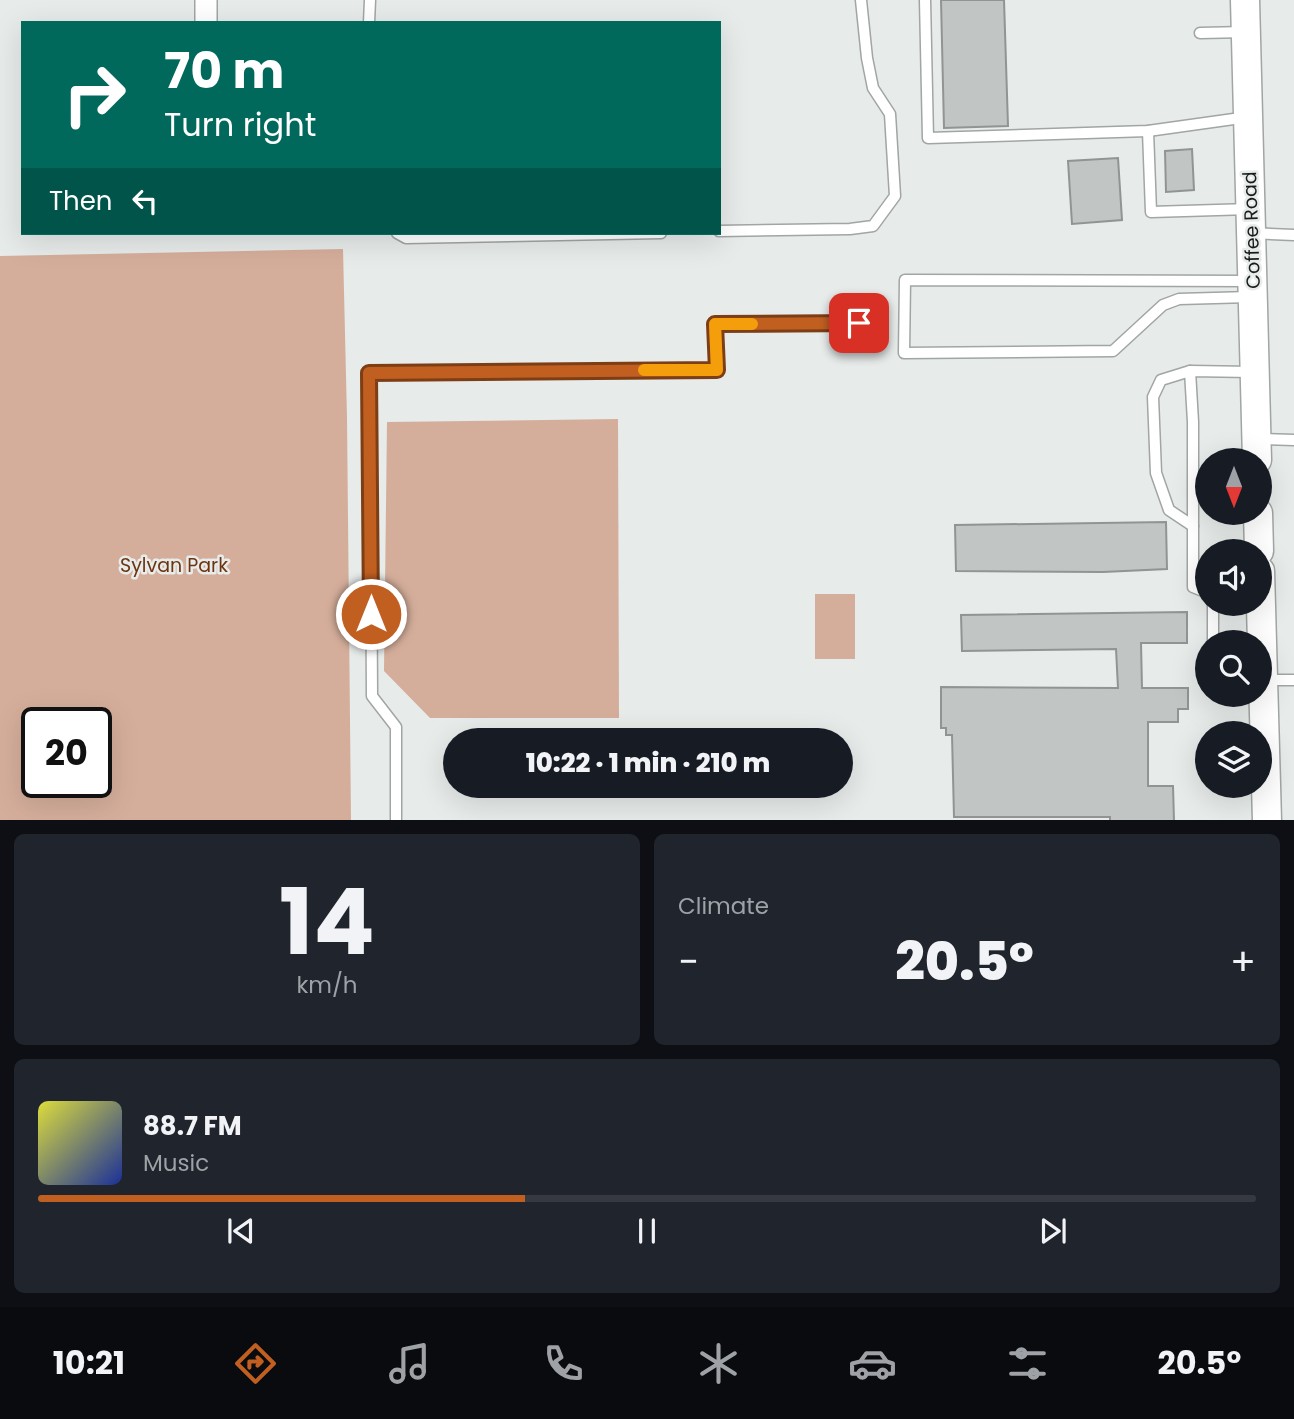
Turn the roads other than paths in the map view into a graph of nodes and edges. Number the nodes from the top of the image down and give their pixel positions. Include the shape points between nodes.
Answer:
1 (206, 0) edge
2 (370, 0) edge
3 (861, 0) edge
4 (925, 0) edge
5 (1245, 0) edge
6 (206, 21) edge
7 (369, 21) edge
8 (1246, 32) junction
9 (1200, 33) dead end
10 (1248, 117) junction
11 (1148, 131) junction
12 (1251, 221) junction
13 (721, 232) edge
14 (401, 235) edge
15 (559, 235) edge
16 (1294, 235) edge
17 (1252, 289) junction
18 (859, 323) dead end
19 (1190, 371) junction
20 (1255, 372) junction
21 (1294, 440) edge
22 (1257, 448) edge
23 (1264, 448) edge
24 (1193, 526) junction
25 (1195, 588) edge
26 (1272, 680) edge
27 (1294, 680) edge
28 (1264, 707) edge
29 (396, 820) edge
30 (1267, 820) edge

1 - 6 street
2 - 7 lane
3 - 13 lane via 873,88 890,114 895,196 873,226
4 - 11 lane via 928,138
5 - 8 main road, Coffee Road
8 - 9 lane
8 - 10 main road, Coffee Road
10 - 11 lane
10 - 12 main road, Coffee Road
11 - 12 lane via 1151,212
12 - 16 lane
12 - 17 main road, Coffee Road
14 - 15 lane
17 - 17 lane via 1163,305 1113,351 904,352 905,280
17 - 20 main road, Coffee Road
18 - 29 lane via 715,324 717,370 369,373 372,696 396,727
19 - 20 lane
19 - 24 lane
19 - 24 lane via 1161,380 1153,397 1156,473 1169,510
20 - 22 main road, Coffee Road
21 - 23 lane
24 - 25 lane
26 - 27 lane
28 - 30 main road

